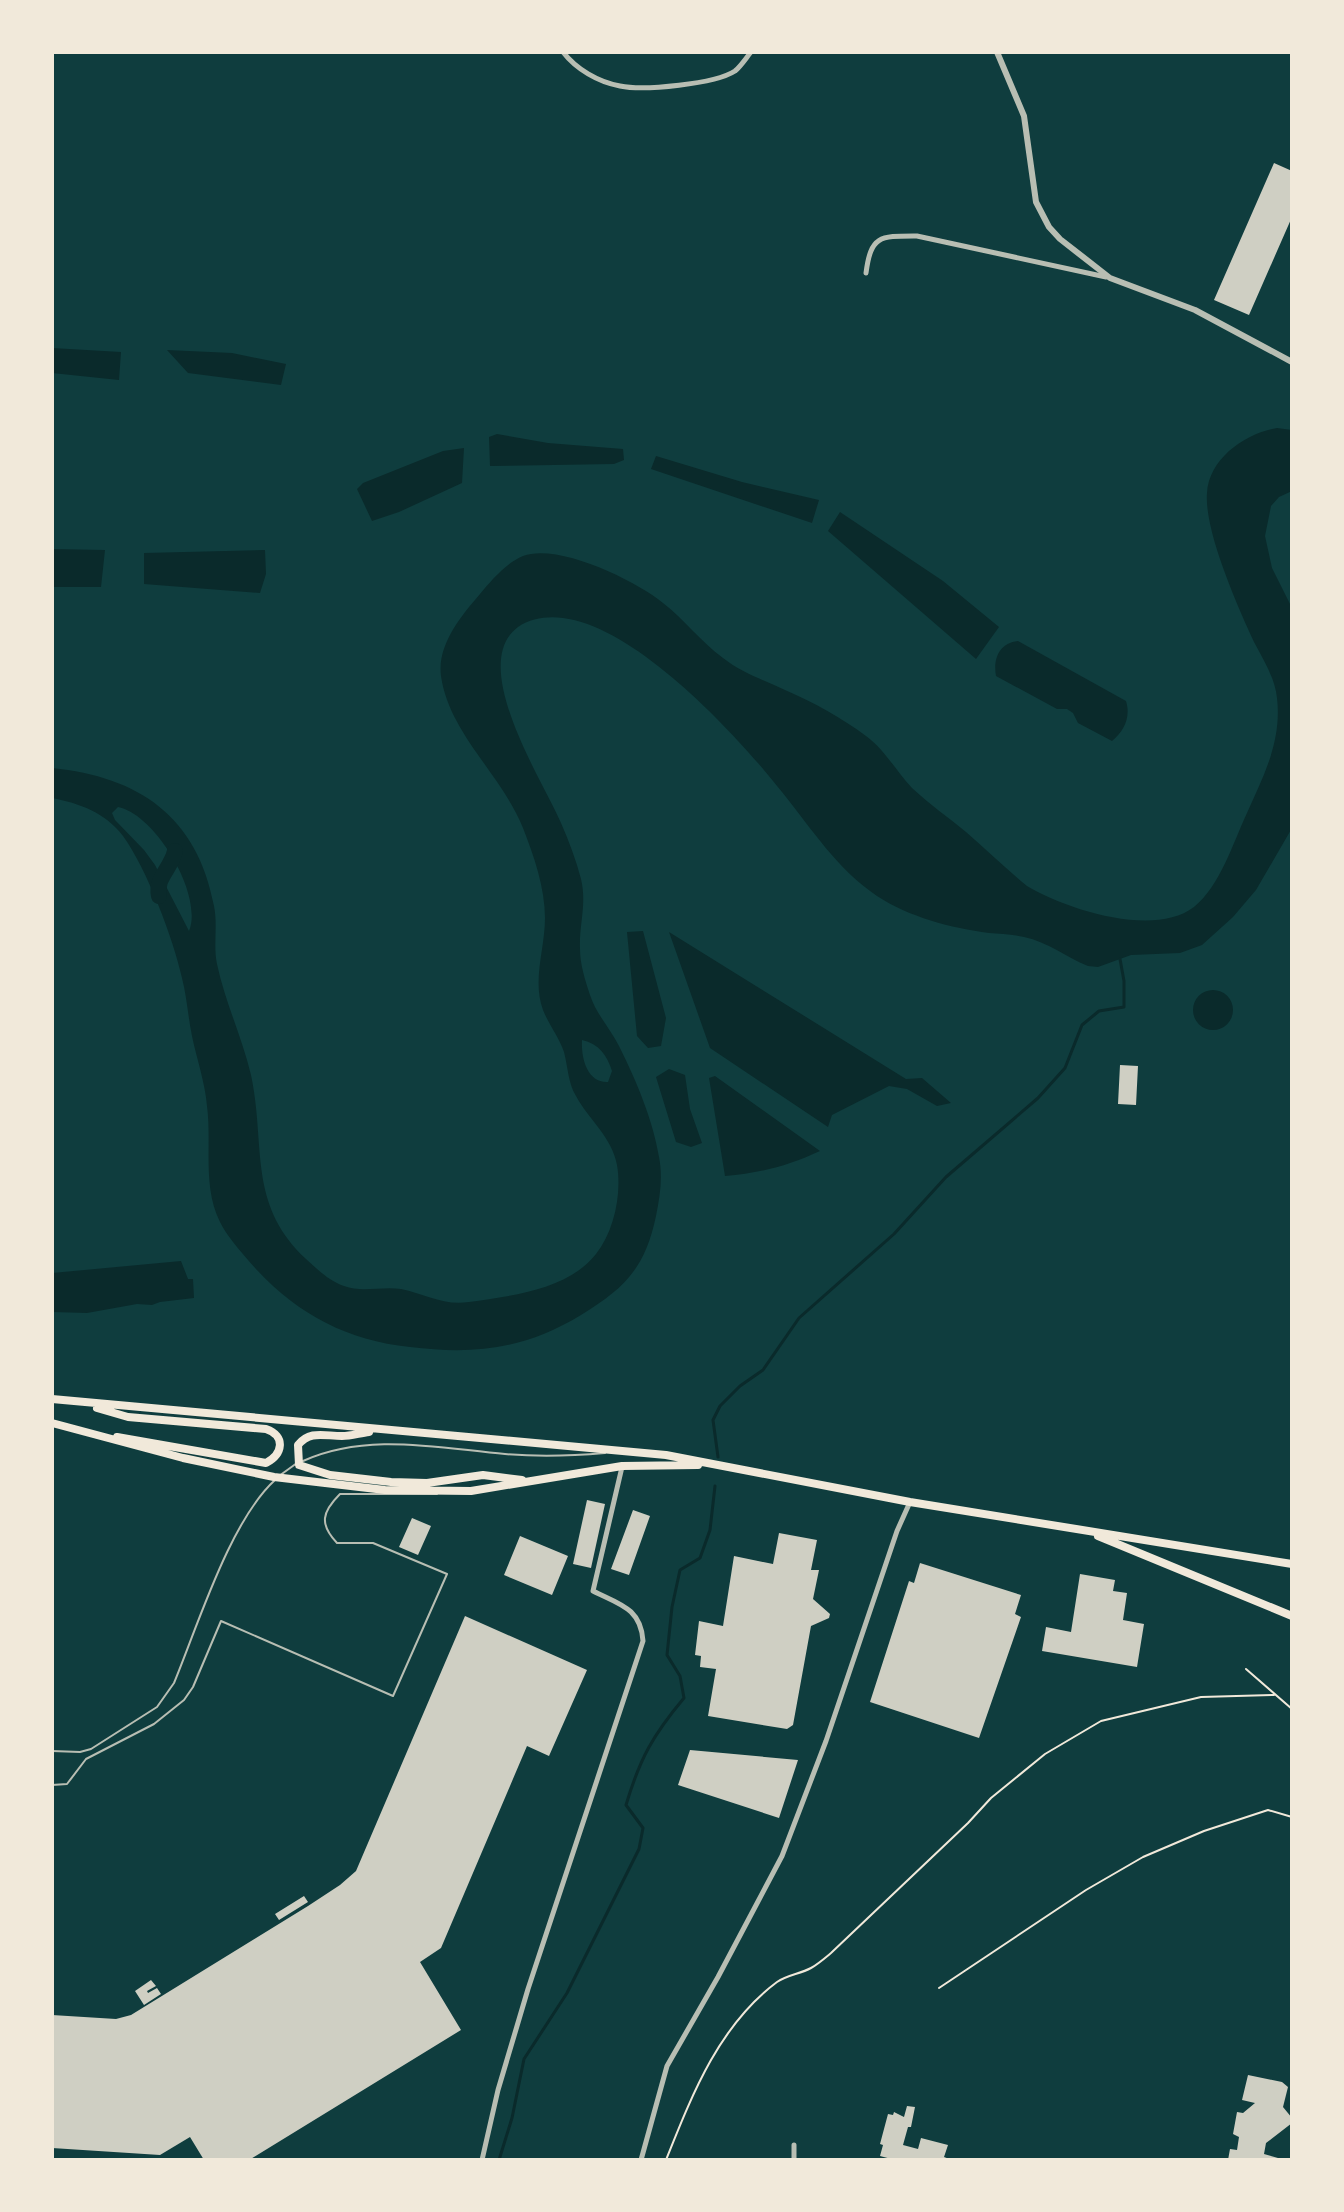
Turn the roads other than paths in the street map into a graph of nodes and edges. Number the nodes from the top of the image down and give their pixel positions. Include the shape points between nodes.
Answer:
1 (563, 52) edge
2 (751, 52) edge
3 (997, 52) edge
4 (866, 273) dead end
5 (1110, 278) junction
6 (1292, 362) edge
7 (52, 1399) edge
8 (74, 1401) junction
9 (52, 1423) edge
10 (381, 1430) junction
11 (101, 1437) junction
12 (626, 1451) junction
13 (712, 1465) junction
14 (622, 1466) junction
15 (531, 1481) junction
16 (471, 1491) junction
17 (910, 1502) junction
18 (1083, 1529) junction
19 (1292, 1564) edge
20 (1292, 1616) edge
21 (52, 1751) edge
22 (52, 1785) edge
23 (794, 2145) dead end
24 (482, 2160) edge
25 (641, 2160) edge
26 (794, 2160) edge

1 - 2 street via 581,71 620,86 715,80 737,70
3 - 5 street via 1024,116 1041,215 1060,239
4 - 5 street via 874,243 917,236
5 - 6 street via 1195,310
7 - 8 main road
8 - 10 main road
8 - 11 main road via 128,1417 266,1429 275,1432 280,1450 266,1463
9 - 11 main road
10 - 12 main road
10 - 15 main road via 304,1437 298,1445 299,1465 330,1475 391,1482 483,1475
11 - 16 main road via 274,1477 385,1490
12 - 13 main road
12 - 21 lane via 565,1457 362,1444 323,1451 289,1466 261,1492 233,1540 174,1683 157,1707 101,1744 80,1752
13 - 14 main road
13 - 17 main road
14 - 15 main road
14 - 24 street via 593,1591 636,1616 643,1641 528,1989
15 - 16 main road
16 - 22 lane via 340,1494 324,1518 337,1543 386,1546 447,1574 393,1696 221,1621 184,1700 154,1724 86,1759 67,1784
17 - 18 main road
17 - 25 street via 782,1856 667,2066
18 - 19 main road
18 - 20 main road
23 - 26 street

